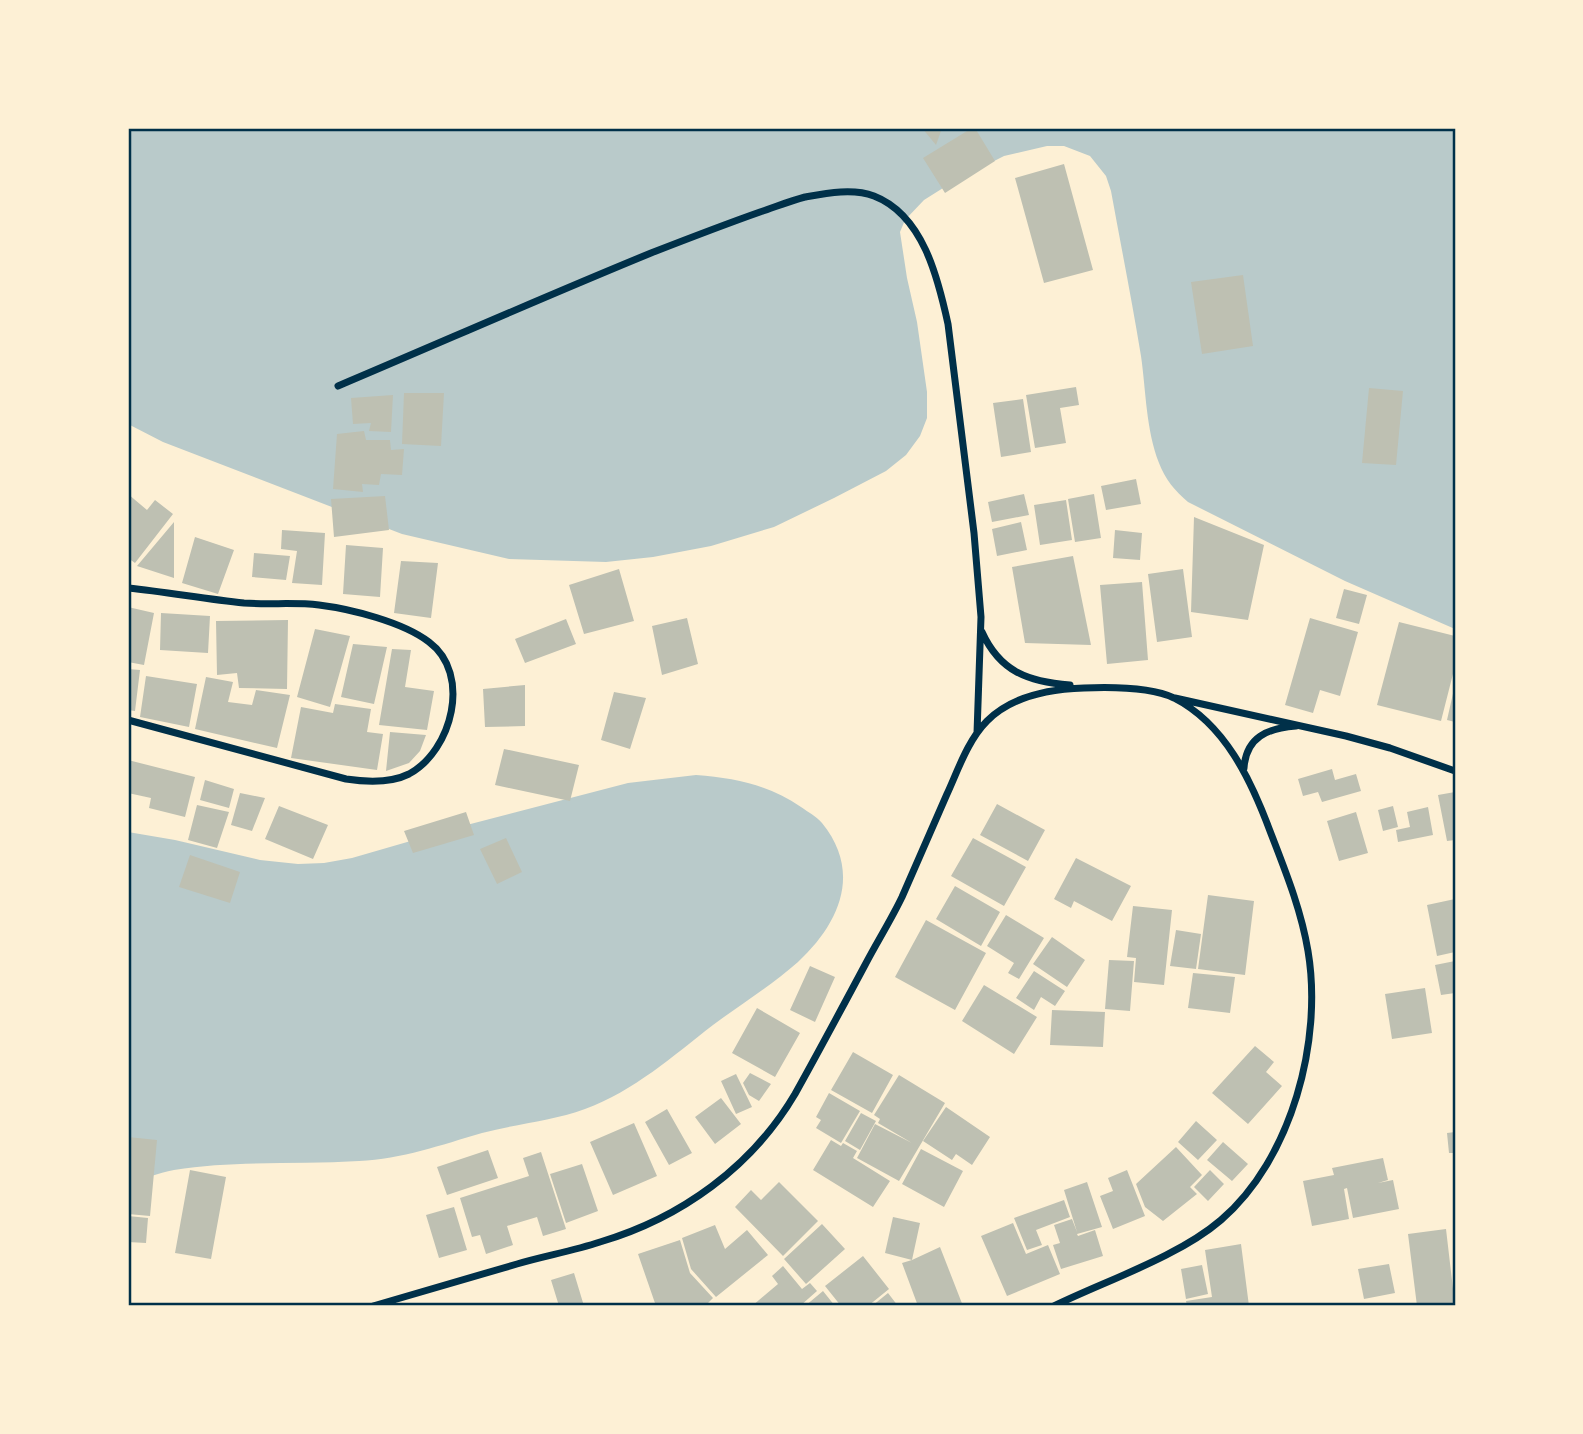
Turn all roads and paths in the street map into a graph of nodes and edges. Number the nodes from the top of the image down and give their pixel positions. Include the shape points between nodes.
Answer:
1 (338, 386) dead end
2 (128, 588) edge
3 (981, 629) junction
4 (1102, 688) junction
5 (1171, 697) junction
6 (128, 720) edge
7 (1307, 726) junction
8 (977, 734) junction
9 (1243, 769) junction
10 (1455, 771) edge
11 (373, 1306) edge
12 (1054, 1306) edge

1 - 3 street via 713,228 803,198 855,192 873,196 892,206 912,227 942,295 974,533
2 - 6 street via 249,603 318,605 381,620 431,643 445,660 453,706 445,730 423,764 407,775 379,781 346,779
3 - 4 street via 995,656 1015,672 1043,682
3 - 8 street
4 - 5 street
4 - 8 street via 1033,695 1000,710
5 - 7 street
5 - 9 street via 1199,716
7 - 9 street via 1283,727 1263,735 1248,747
7 - 10 street
8 - 11 street via 900,901 795,1094 743,1161 690,1201 622,1235
9 - 12 street via 1287,874 1308,953 1311,1028 1290,1115 1252,1187 1222,1220 1185,1245

